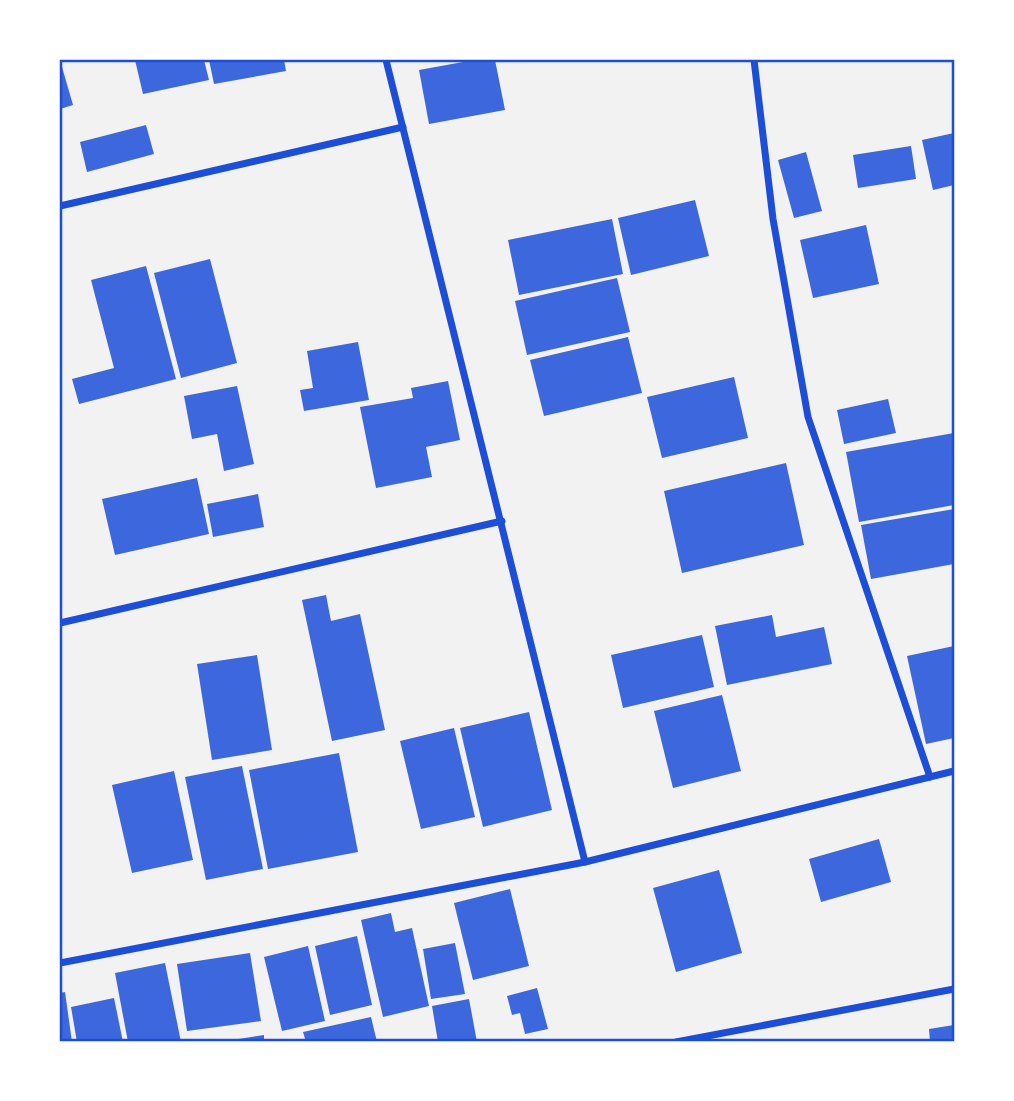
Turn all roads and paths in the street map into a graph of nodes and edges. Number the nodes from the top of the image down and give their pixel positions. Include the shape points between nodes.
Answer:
1 (386, 60) edge
2 (754, 60) edge
3 (403, 127) junction
4 (60, 206) edge
5 (502, 521) junction
6 (60, 623) edge
7 (954, 771) edge
8 (930, 777) junction
9 (585, 862) junction
10 (60, 963) edge
11 (954, 989) edge
12 (676, 1041) edge

1 - 3 street
2 - 8 street via 773,219 808,417
3 - 4 street
3 - 5 street
5 - 6 street
5 - 9 street
7 - 8 street
8 - 9 street
9 - 10 street
11 - 12 street

